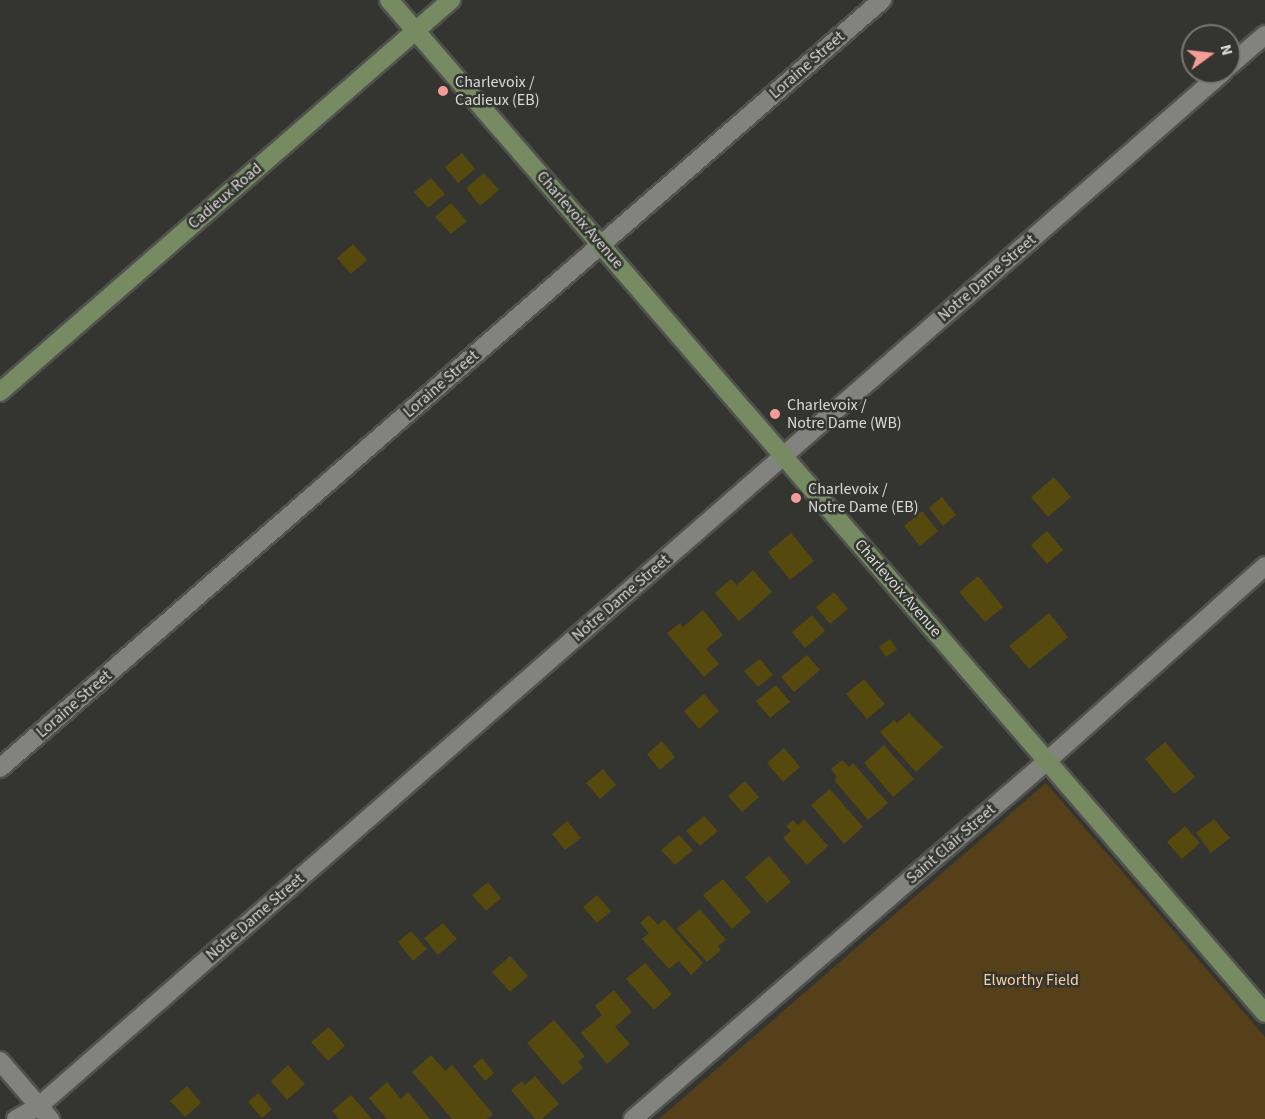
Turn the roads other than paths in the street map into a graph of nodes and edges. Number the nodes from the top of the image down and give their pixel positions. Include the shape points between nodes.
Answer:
1 (389, 0) edge
2 (451, 0) edge
3 (882, 0) edge
4 (416, 31) junction
5 (1265, 35) edge
6 (1241, 56) edge
7 (1209, 84) edge
8 (602, 245) junction
9 (0, 392) edge
10 (784, 456) junction
11 (1265, 566) edge
12 (1047, 761) junction
13 (0, 768) edge
14 (1265, 1013) edge
15 (0, 1061) edge
16 (44, 1112) edge
17 (16, 1119) edge
18 (633, 1119) edge

1 - 4 street, Charlevoix Avenue
2 - 4 street, Cadieux Road
3 - 8 street, Loraine Street
4 - 8 street, Charlevoix Avenue
4 - 9 street, Cadieux Road
5 - 6 street
7 - 10 street, Notre Dame Street
8 - 10 street, Charlevoix Avenue
8 - 13 street, Loraine Street
10 - 12 street, Charlevoix Avenue
10 - 16 street, Notre Dame Street
11 - 12 street, Saint Clair Street
12 - 14 street, Charlevoix Avenue
12 - 18 street, Saint Clair Street
15 - 16 street
16 - 17 street, Notre Dame Street

